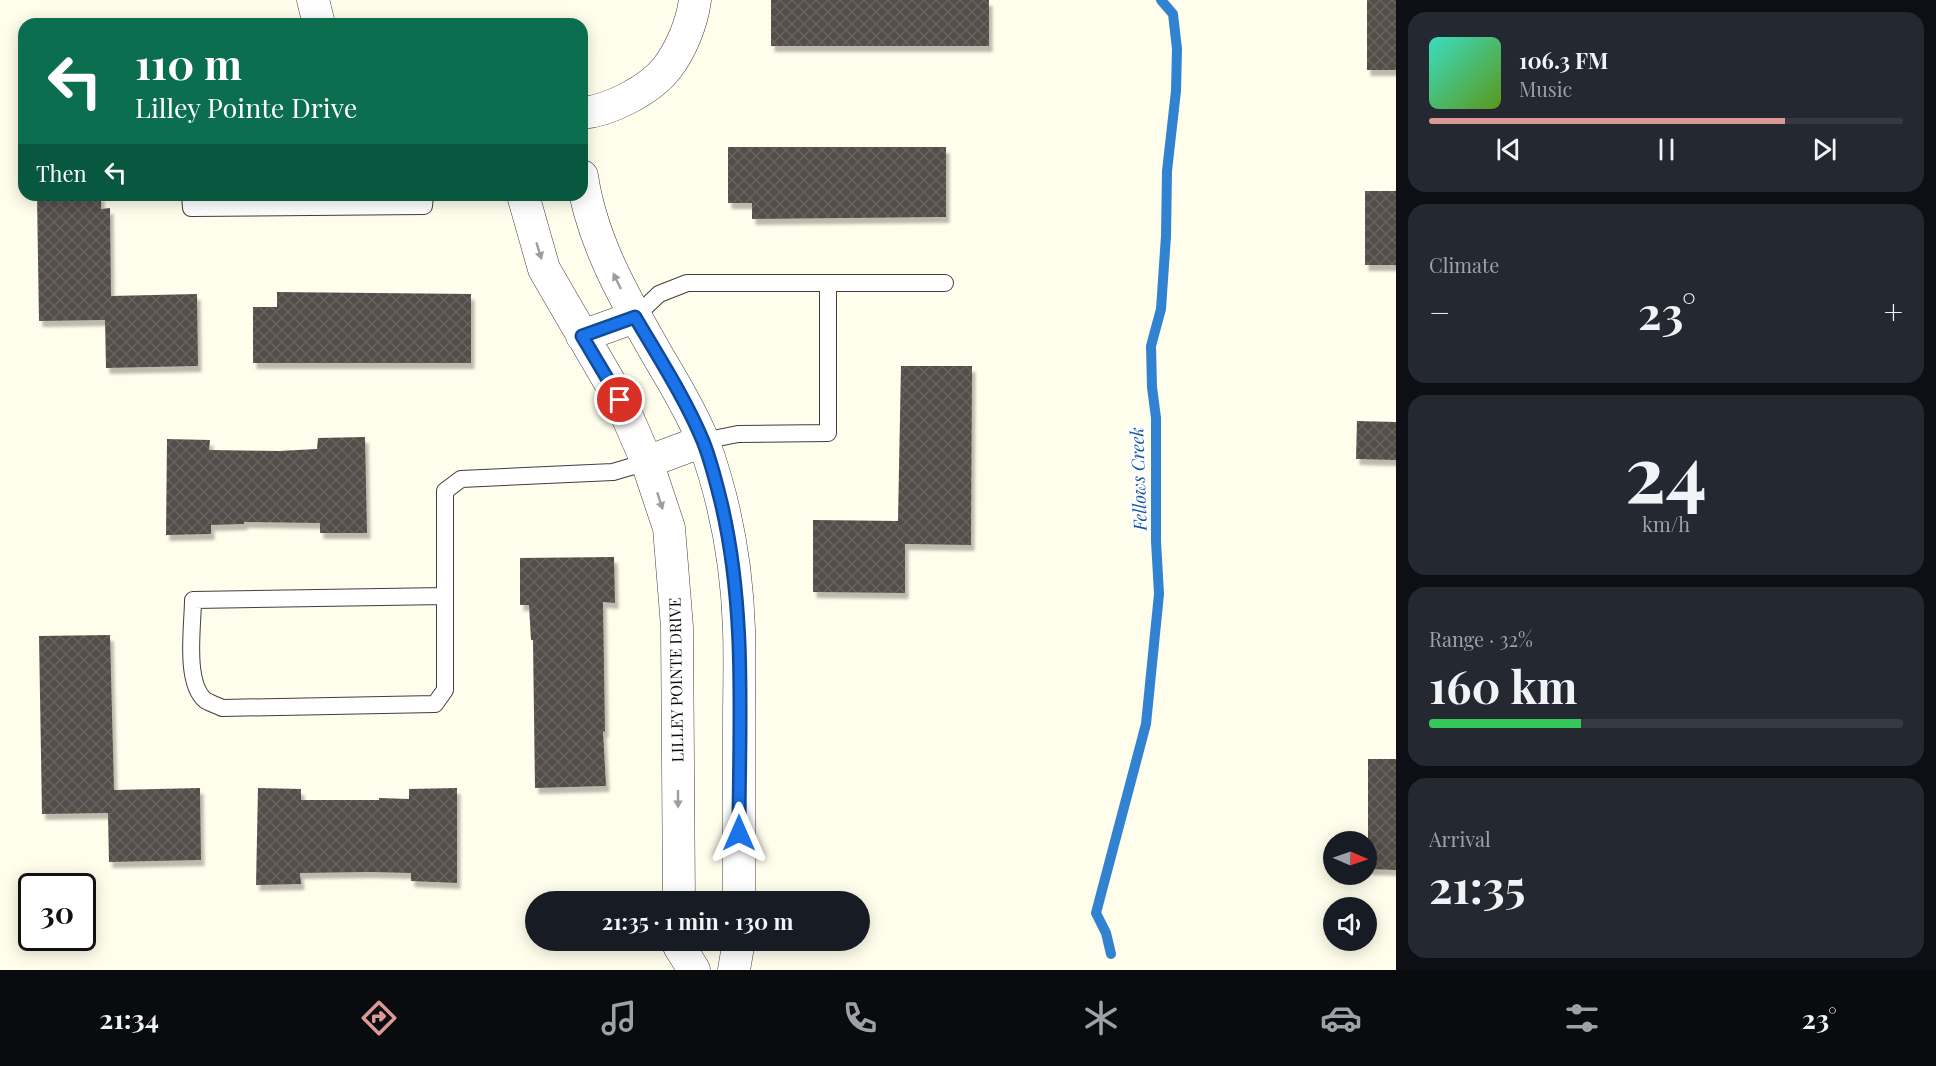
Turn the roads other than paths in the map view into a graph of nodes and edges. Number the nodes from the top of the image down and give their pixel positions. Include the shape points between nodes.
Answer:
1 (313, 0) edge
2 (696, 0) edge
3 (318, 18) edge
4 (588, 112) edge
5 (190, 201) edge
6 (424, 201) edge
7 (525, 201) edge
8 (588, 201) edge
9 (828, 283) junction
10 (945, 284) dead end
11 (635, 317) junction
12 (582, 336) junction
13 (703, 441) junction
14 (647, 462) junction
15 (445, 596) junction
16 (679, 891) edge
17 (739, 891) edge
18 (682, 951) edge
19 (737, 951) edge
20 (694, 970) edge
21 (734, 970) edge

1 - 3 street
2 - 4 street via 693,15 667,69 615,104
5 - 6 lane via 191,208 424,206
7 -> 12 street, LILLEY POINTE DRIVE via 544,269
11 -> 8 street via 605,257
9 - 10 lane
9 - 11 lane via 687,283 659,294
9 - 13 lane via 828,433 738,434
11 - 12 street
11 - 13 street
12 - 14 street, LILLEY POINTE DRIVE via 620,400
13 - 14 street
13 - 17 street via 727,530 739,628
14 - 15 lane via 613,472 461,479 445,492
14 -> 16 street, LILLEY POINTE DRIVE via 669,528 676,616
15 - 15 lane via 446,690 435,704 222,708 205,700 195,684 191,662 194,600
18 - 20 street
19 - 21 street

